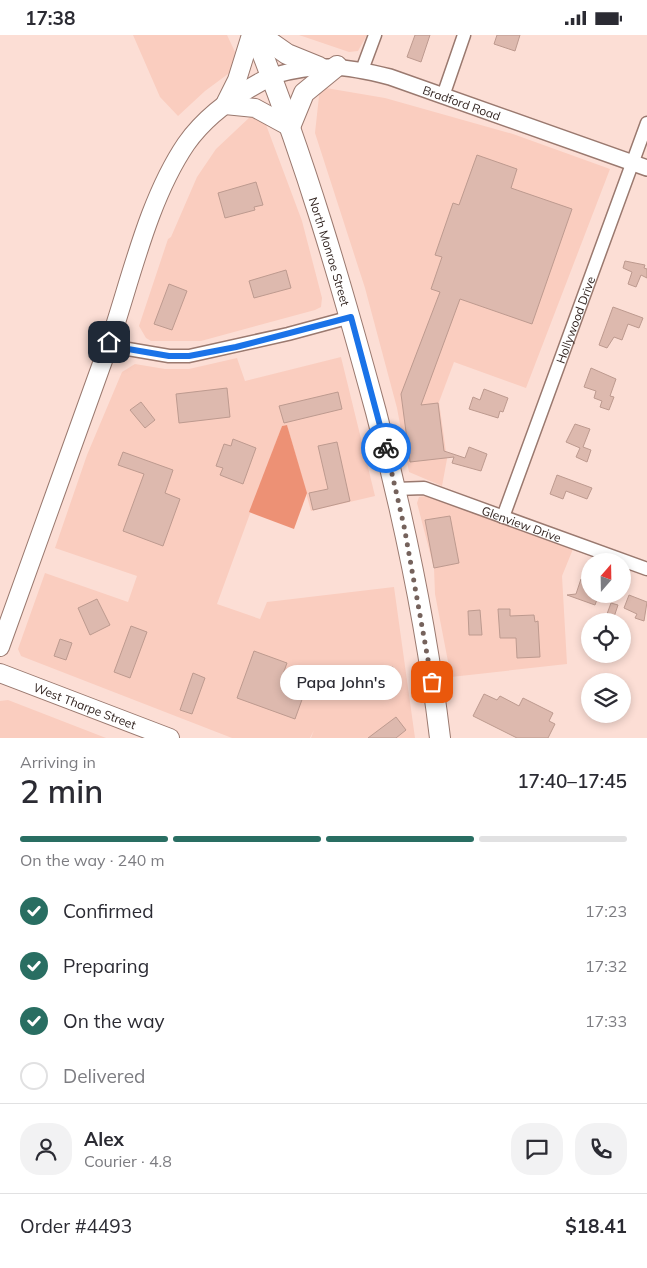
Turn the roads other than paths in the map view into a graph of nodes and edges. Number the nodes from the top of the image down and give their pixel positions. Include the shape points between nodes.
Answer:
1 (253, 35) edge
2 (260, 35) edge
3 (375, 35) edge
4 (464, 35) edge
5 (328, 67) junction
6 (362, 70) junction
7 (272, 76) junction
8 (443, 96) junction
9 (225, 105) junction
10 (647, 123) edge
11 (290, 127) junction
12 (632, 163) junction
13 (647, 168) edge
14 (351, 317) junction
15 (109, 342) junction
16 (396, 489) junction
17 (503, 517) junction
18 (647, 569) edge
19 (0, 647) edge
20 (0, 673) edge
21 (170, 738) edge
22 (440, 738) edge

1 - 7 main road, North Monroe Street
1 - 9 main road
2 - 5 main road via 287,54
3 - 6 street
4 - 8 street
5 - 6 street, Bradford Road
5 - 7 street, Bradford Road via 298,69
5 - 11 main road via 304,93
6 - 8 street, Bradford Road
7 - 9 main road via 249,87
7 - 11 main road, North Monroe Street
8 - 12 street, Bradford Road
9 - 11 main road via 255,108
9 - 15 main road via 190,138 160,190
10 - 12 street, Hollywood Drive
11 - 14 main road, North Monroe Street
12 - 13 street, Bradford Road
12 - 17 street, Hollywood Drive
14 - 15 street via 189,356 128,349
14 - 16 main road, North Monroe Street
15 - 19 main road
16 - 17 street, Glenview Drive via 424,488
16 - 22 main road, North Monroe Street via 424,630
17 - 18 street, Glenview Drive
20 - 21 main road, West Tharpe Street

